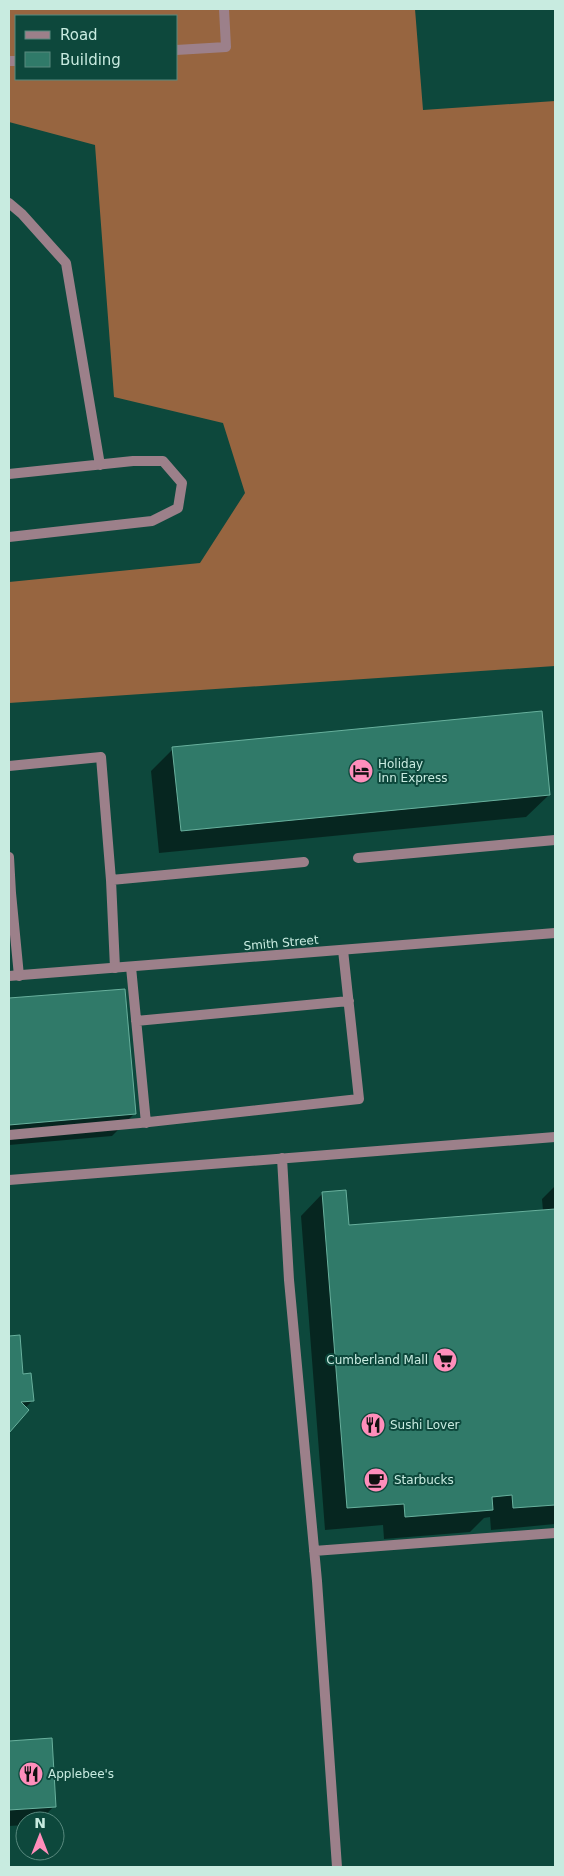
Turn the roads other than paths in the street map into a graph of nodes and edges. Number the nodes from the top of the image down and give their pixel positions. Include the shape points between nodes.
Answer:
1 (224, 9) edge
2 (178, 50) edge
3 (9, 203) edge
4 (100, 465) junction
5 (9, 474) edge
6 (9, 537) edge
7 (9, 766) edge
8 (555, 840) edge
9 (9, 856) edge
10 (358, 858) dead end
11 (304, 862) dead end
12 (111, 880) junction
13 (10, 893) edge
14 (555, 933) edge
15 (343, 950) junction
16 (131, 967) junction
17 (115, 968) junction
18 (14, 976) edge
19 (349, 1001) junction
20 (136, 1021) junction
21 (146, 1122) junction
22 (9, 1134) edge
23 (555, 1137) edge
24 (282, 1158) junction
25 (9, 1180) edge
26 (555, 1533) edge
27 (314, 1551) junction
28 (336, 1867) edge

1 - 2 street via 226,47
3 - 4 street via 66,263
4 - 5 street
4 - 6 street via 163,461 182,483 178,508 152,521
7 - 12 street via 101,757
8 - 10 street
9 - 13 street
11 - 12 street
12 - 17 street
13 - 18 street
14 - 15 street, Smith Street
15 - 16 street, Smith Street
15 - 19 street
16 - 17 street, Smith Street
16 - 20 street
17 - 18 street, Smith Street
19 - 20 street
19 - 21 street via 359,1099
20 - 21 street
21 - 22 street
23 - 24 street
24 - 25 street
24 - 27 street via 289,1280
26 - 27 street
27 - 28 street

